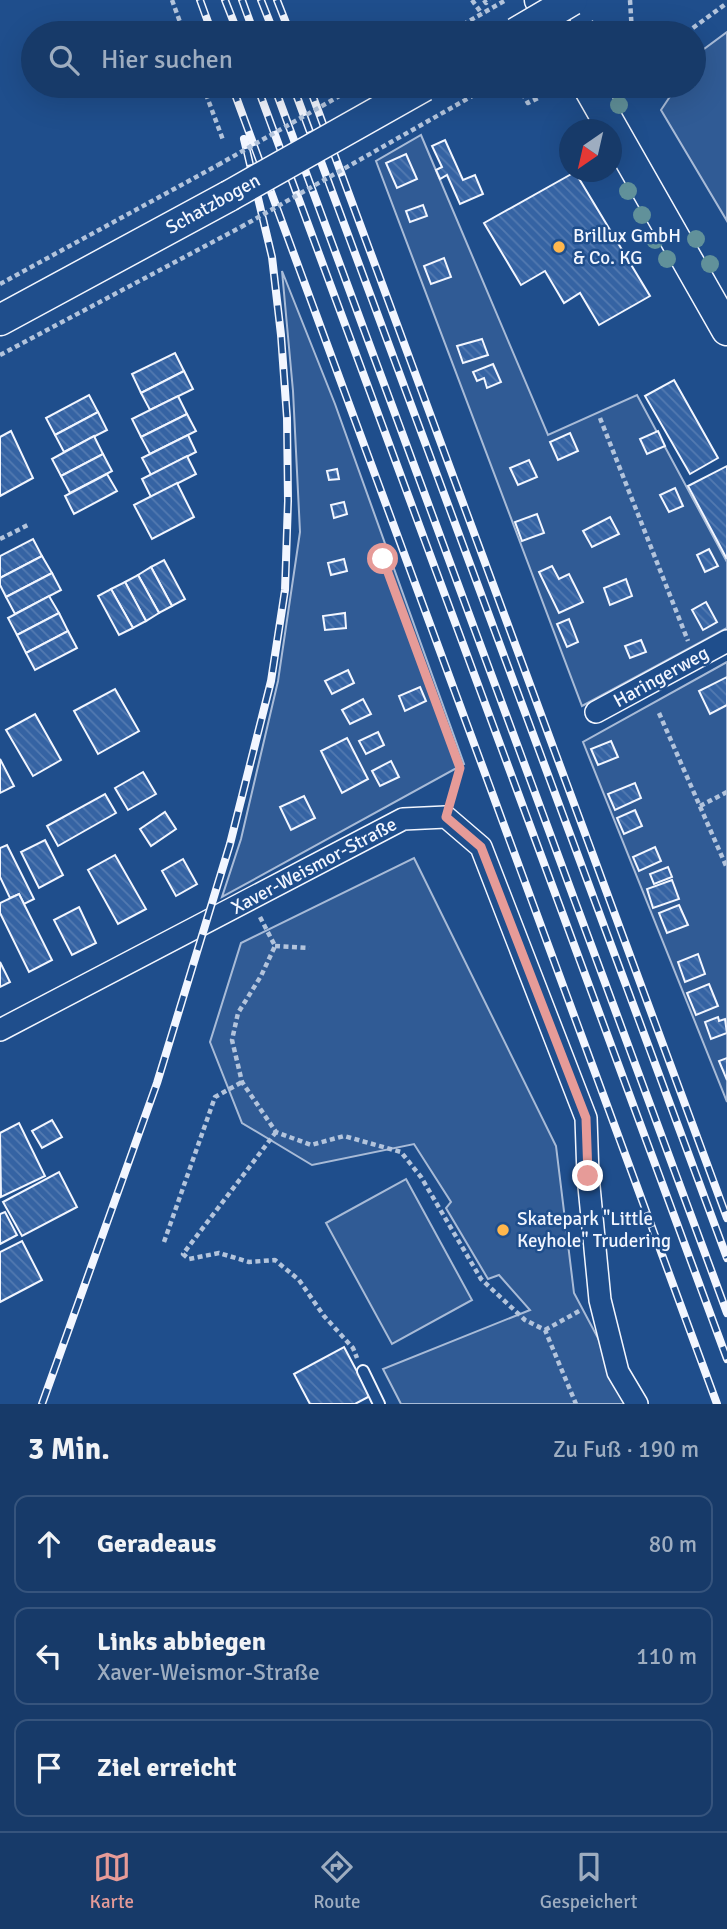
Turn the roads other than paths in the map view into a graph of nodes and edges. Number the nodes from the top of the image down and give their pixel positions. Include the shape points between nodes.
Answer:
1 (540, 0) edge
2 (572, 0) edge
3 (536, 21) edge
4 (552, 21) edge
5 (403, 98) edge
6 (595, 98) edge
7 (0, 320) edge
8 (727, 330) edge
9 (727, 641) edge
10 (596, 712) dead end
11 (0, 1030) edge
12 (363, 1371) road end
13 (379, 1404) edge
14 (637, 1404) edge

1 - 4 main road
2 - 3 main road, bridge
5 - 7 main road, Schatzbogen, bridge
6 - 8 main road
9 - 10 street, Haringerweg
11 - 14 street, Xaver-Weismor-Straße via 403,819 446,817 481,847 586,1118 600,1300 618,1372
12 - 13 lane

